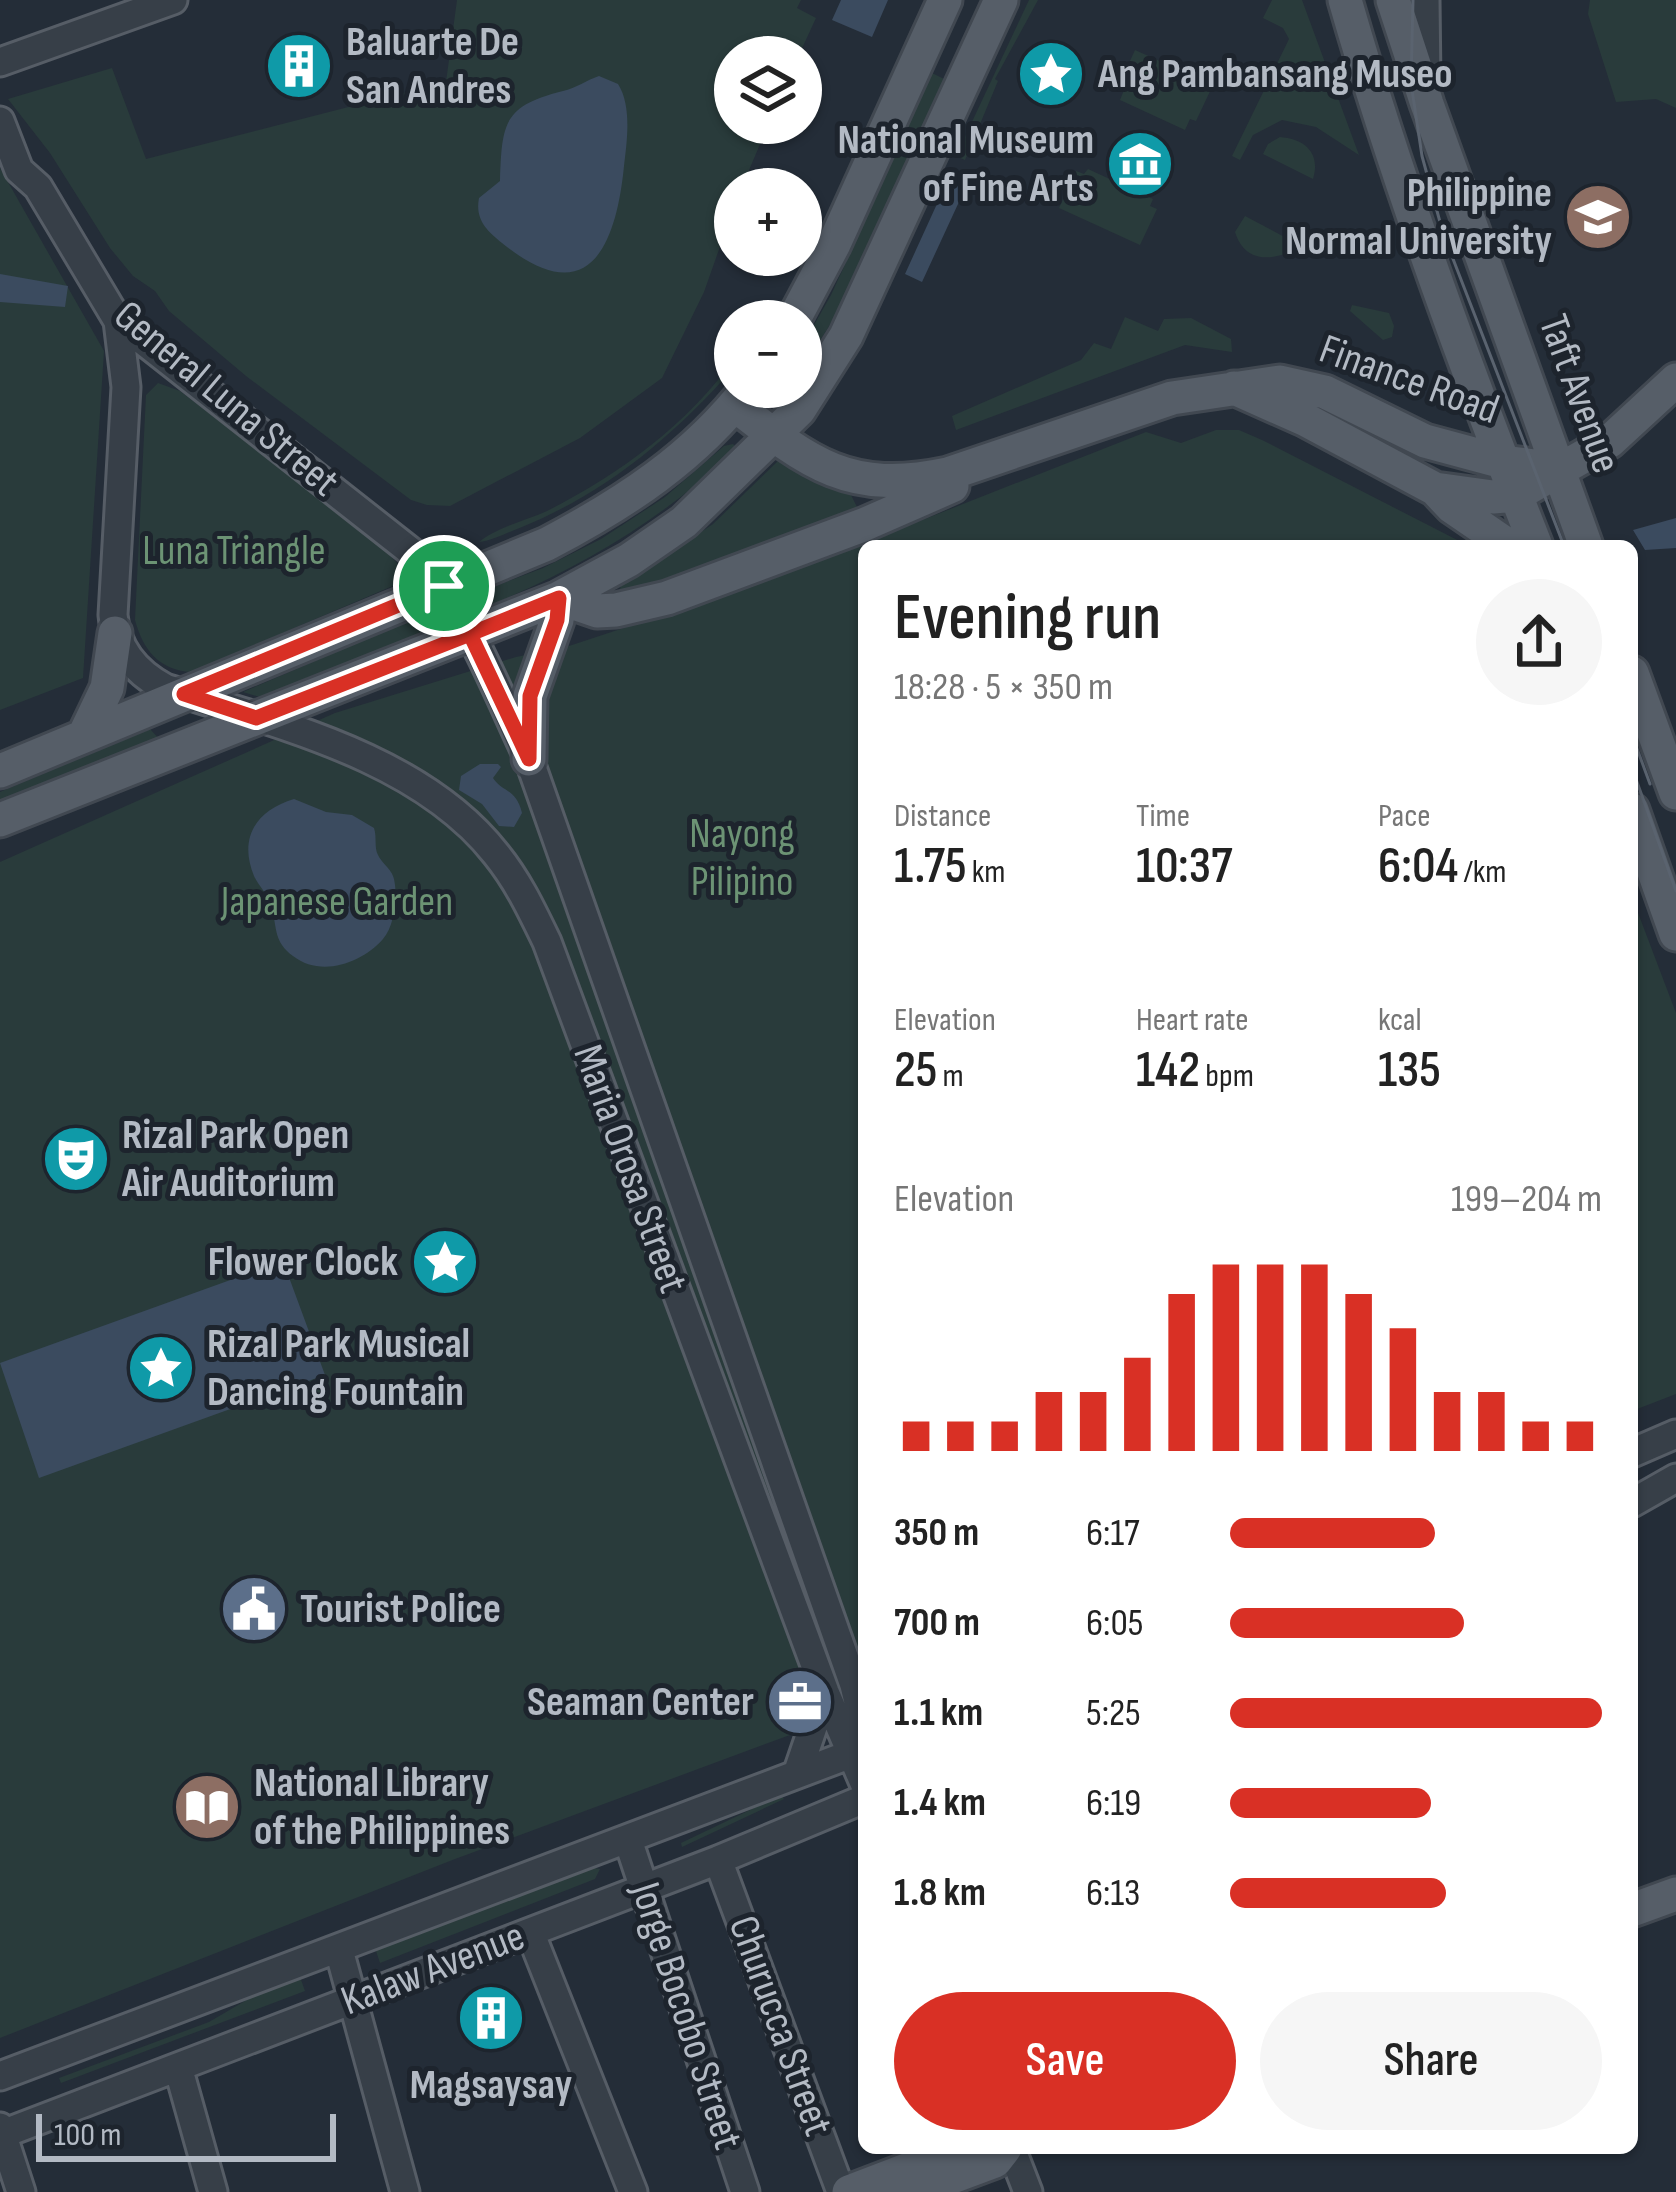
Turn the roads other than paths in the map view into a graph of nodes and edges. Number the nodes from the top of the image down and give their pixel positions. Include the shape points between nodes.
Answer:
1 (172, 0) edge
2 (945, 0) edge
3 (1001, 0) edge
4 (1324, 0) edge
5 (1345, 0) edge
6 (1393, 0) edge
7 (1425, 0) edge
8 (0, 62) edge
9 (1371, 87) junction
10 (1426, 104) junction
11 (4, 128) edge
12 (804, 300) edge
13 (118, 321) junction
14 (173, 361) junction
15 (1676, 380) edge
16 (127, 387) junction
17 (1234, 388) junction
18 (730, 408) edge
19 (752, 408) edge
20 (776, 437) junction
21 (996, 460) junction
22 (1503, 462) junction
23 (1557, 469) junction
24 (855, 478) junction
25 (1435, 489) junction
26 (1516, 495) junction
27 (863, 525) junction
28 (1500, 540) edge
29 (1534, 540) edge
30 (1584, 540) edge
31 (444, 586) junction
32 (559, 598) junction
33 (115, 633) junction
34 (470, 634) junction
35 (1638, 689) edge
36 (184, 694) junction
37 (256, 718) junction
38 (85, 736) junction
39 (529, 759) junction
40 (0, 771) edge
41 (1676, 793) edge
42 (0, 820) edge
43 (1638, 827) edge
44 (1676, 934) edge
45 (1676, 1434) edge
46 (1638, 1450) edge
47 (1672, 1487) edge
48 (1638, 1500) edge
49 (858, 1686) edge
50 (825, 1692) junction
51 (858, 1749) edge
52 (858, 1751) edge
53 (797, 1772) junction
54 (858, 1802) edge
55 (628, 1840) junction
56 (718, 1860) junction
57 (644, 1888) junction
58 (1676, 1894) edge
59 (1638, 1908) edge
60 (1676, 1918) edge
61 (530, 1932) junction
62 (1638, 1932) edge
63 (339, 1950) junction
64 (353, 1998) junction
65 (178, 2067) junction
66 (0, 2076) edge
67 (1, 2132) edge
68 (957, 2154) edge
69 (1002, 2154) edge
70 (1011, 2154) edge
71 (926, 2179) edge
72 (21, 2192) edge
73 (213, 2192) edge
74 (405, 2192) edge
75 (633, 2192) edge
76 (745, 2192) edge
77 (845, 2192) edge
78 (1028, 2192) edge

1 - 8 street
2 - 12 main road
3 - 20 main road via 846,335
4 - 9 main road
5 - 9 main road
6 - 10 main road, Taft Avenue
7 - 10 street
9 - 22 main road
10 - 23 main road, Taft Avenue
11 - 13 street, General Luna Street via 33,162 38,187
13 - 14 street, General Luna Street
13 - 16 street
14 - 16 street via 141,367
14 - 31 street, General Luna Street
15 - 23 main road via 1610,441
16 - 33 street
17 - 21 main road, Finance Road via 1172,398
17 - 22 main road, Finance Road via 1298,384 1425,441
17 - 25 main road, Finance Road
18 - 31 main road via 630,499
19 - 20 main road, Finance Road
20 - 24 main road, Finance Road
20 - 32 main road via 684,522
21 - 24 main road, Finance Road via 914,482
21 - 27 main road, Finance Road
22 - 23 main road, Finance Road
22 - 26 main road
23 - 26 main road
23 - 30 main road, Taft Avenue
24 - 27 main road via 872,506
25 - 26 main road, Finance Road
25 - 28 main road
26 - 29 main road
27 - 32 main road, Finance Road via 667,598 616,610
31 - 34 street, Maria Orosa Street
31 - 36 main road
32 - 34 main road
32 - 39 main road via 530,696
33 - 36 street, Maria Orosa Street via 141,673
33 - 38 main road via 107,688
34 - 37 main road
34 - 39 street, Maria Orosa Street
35 - 41 main road
36 - 37 street, Maria Orosa Street
36 - 38 main road
37 - 42 main road
37 - 50 street, Maria Orosa Street via 393,771 468,823 516,880 547,942
38 - 40 main road
39 - 49 street, Maria Orosa Street
43 - 44 main road
45 - 46 street
47 - 48 street
50 - 51 street, Maria Orosa Street
50 - 53 street
52 - 53 street, Kalaw Avenue
53 - 55 street, Kalaw Avenue
54 - 56 street, Kalaw Avenue
55 - 57 street, Jorge Bocobo Street
55 - 63 street, Kalaw Avenue
56 - 57 street, Kalaw Avenue
56 - 77 street, Churucca Street
57 - 61 street, Kalaw Avenue
57 - 76 street, Jorge Bocobo Street
58 - 59 main road
60 - 62 main road
61 - 64 street, Kalaw Avenue
61 - 75 street
63 - 64 street
63 - 66 street, Kalaw Avenue
64 - 65 street, Kalaw Avenue
64 - 74 street
65 - 67 street, Kalaw Avenue
65 - 73 street
67 - 72 street
68 - 71 main road
69 - 71 main road
70 - 78 street
71 - 77 main road

